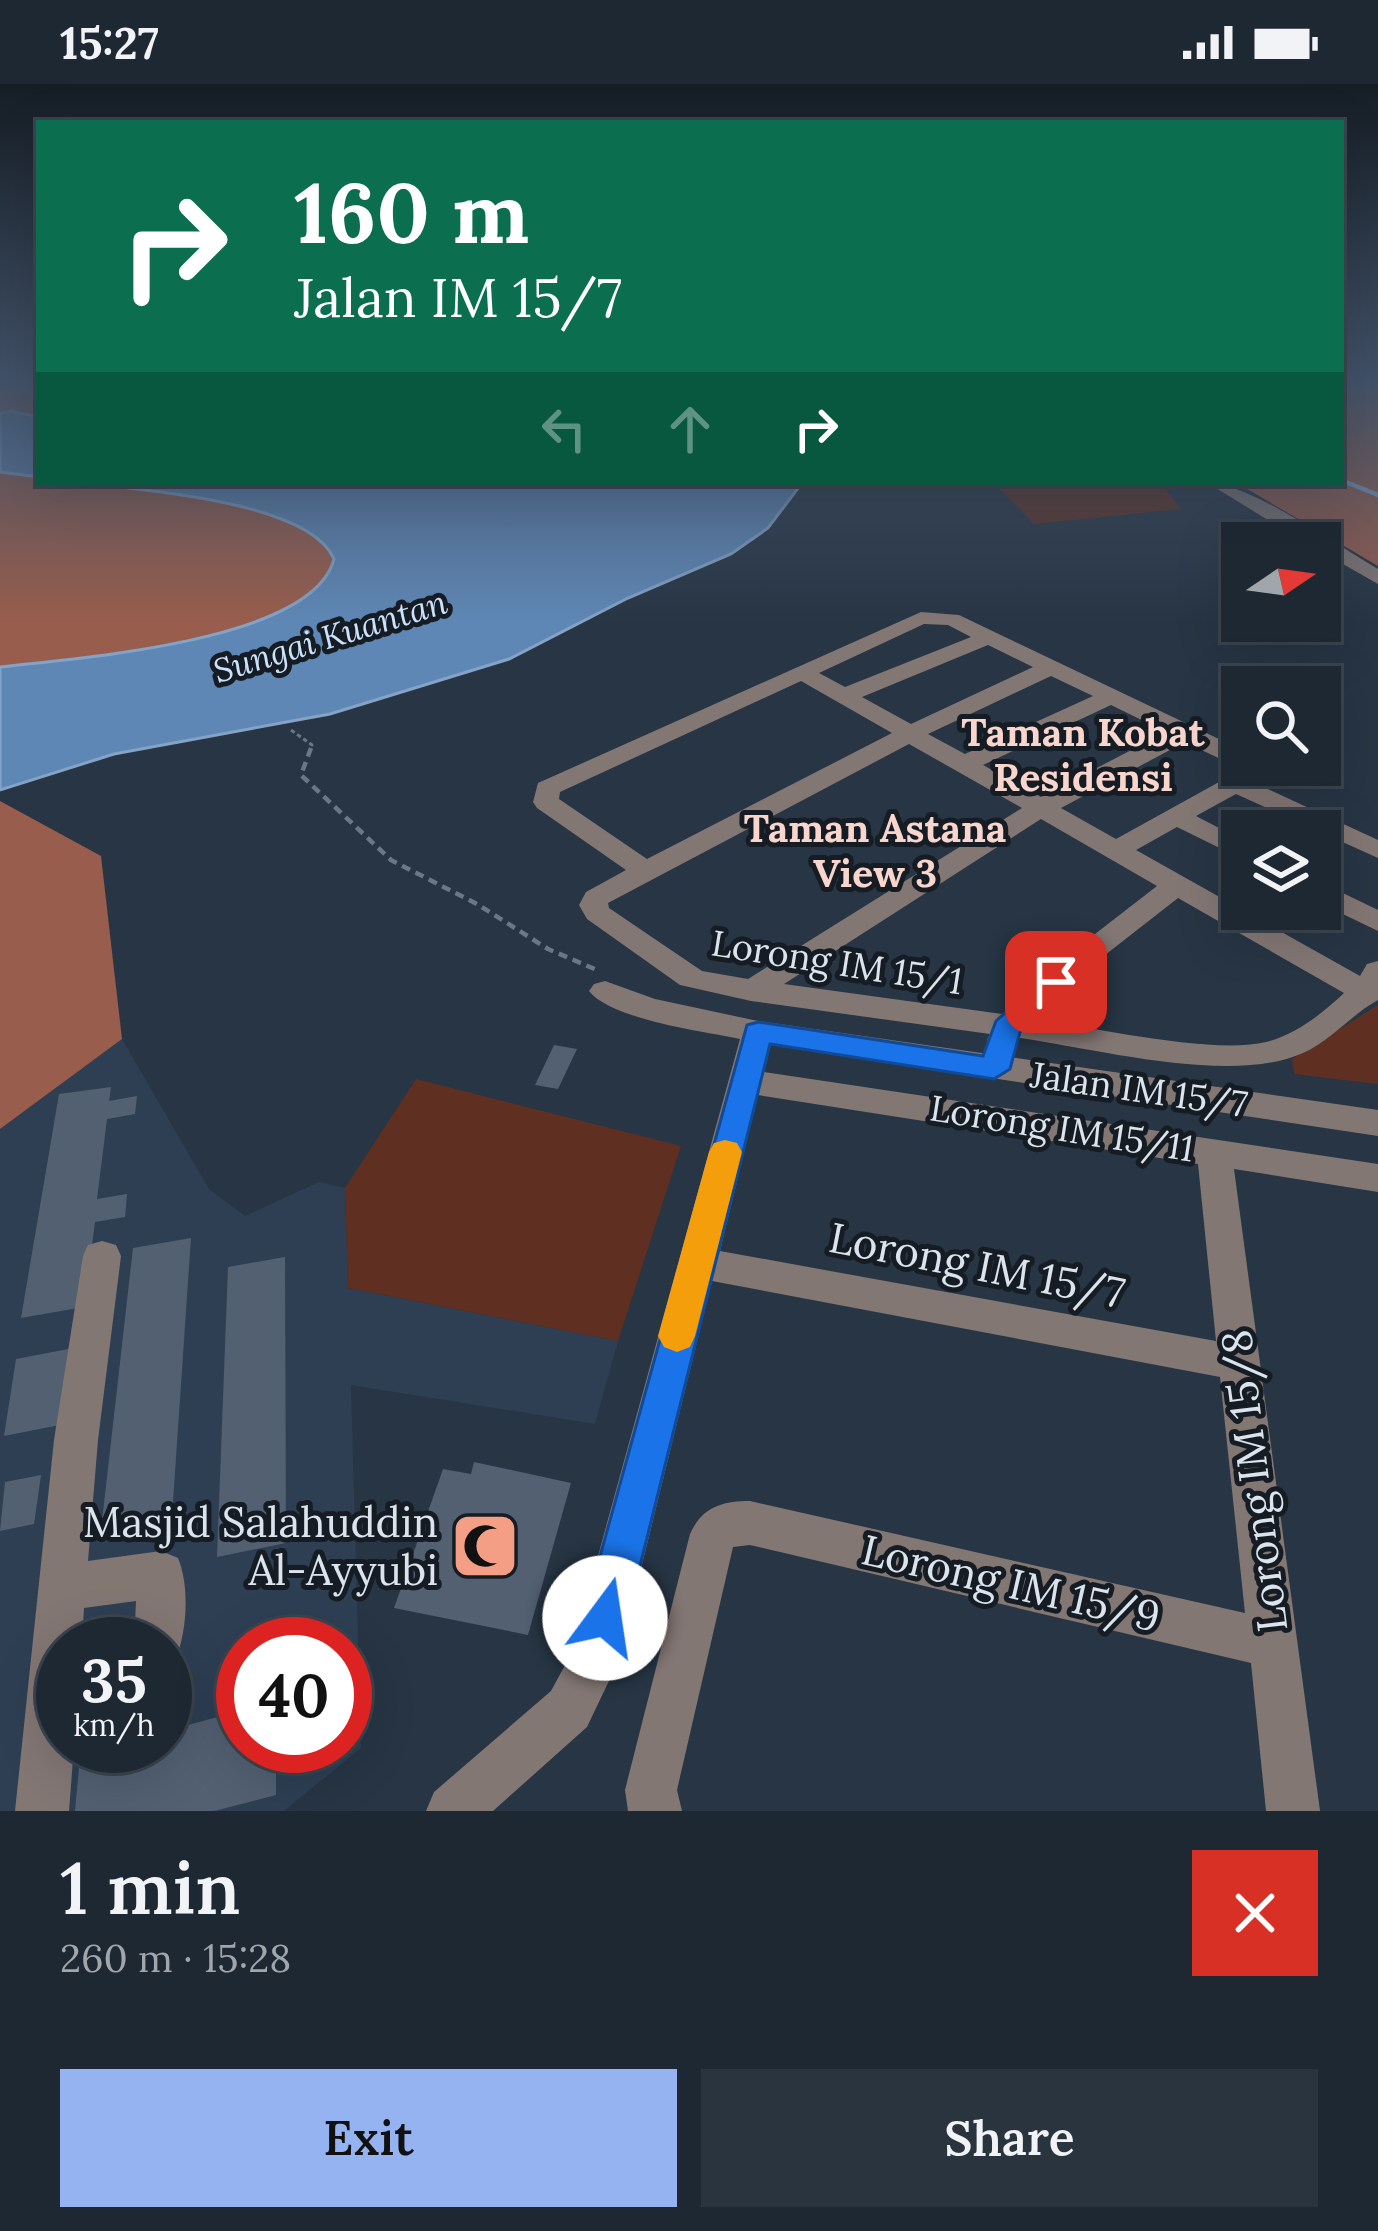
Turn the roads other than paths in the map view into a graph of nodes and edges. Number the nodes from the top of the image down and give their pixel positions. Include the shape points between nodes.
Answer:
1 (1222, 486) edge
2 (1284, 522) edge
3 (1341, 556) edge
4 (1378, 578) edge
5 (989, 637) junction
6 (1052, 667) junction
7 (801, 672) junction
8 (844, 696) junction
9 (1112, 696) junction
10 (1185, 731) junction
11 (907, 732) junction
12 (1221, 753) edge
13 (964, 764) junction
14 (1224, 786) edge
15 (1274, 786) edge
16 (1041, 808) junction
17 (1178, 817) junction
18 (1221, 839) edge
19 (1116, 850) junction
20 (1378, 850) edge
21 (645, 871) junction
22 (1177, 885) junction
23 (1341, 902) edge
24 (1378, 922) edge
25 (1373, 982) edge
26 (605, 991) road end
27 (755, 1012) junction
28 (1006, 1028) junction
29 (994, 1069) junction
30 (745, 1081) junction
31 (1378, 1123) edge
32 (1214, 1151) junction
33 (1378, 1178) edge
34 (102, 1256) dead end
35 (695, 1262) junction
36 (1240, 1363) junction
37 (61, 1588) junction
38 (159, 1617) edge
39 (1273, 1644) junction
40 (42, 1811) edge
41 (453, 1811) edge
42 (656, 1811) edge
43 (1293, 1811) edge

1 - 2 street
3 - 4 street
5 - 6 street
5 - 7 street via 952,619 921,618
5 - 8 street
6 - 9 street
6 - 11 street
7 - 8 street, Lorong IM 15/1
7 - 21 street via 543,794
8 - 11 street, Lorong IM 15/1
9 - 10 street
9 - 13 street
10 - 12 street
10 - 16 street
11 - 13 street, Lorong IM 15/1
11 - 21 street
13 - 16 street, Lorong IM 15/1
14 - 17 street
15 - 20 street
16 - 19 street, Lorong IM 15/1
16 - 27 street
17 - 18 street
17 - 19 street
19 - 22 street, Lorong IM 15/1
21 - 27 street, Lorong IM 15/1 via 596,898 597,914
22 - 25 street, Lorong IM 15/1
22 - 28 street
23 - 24 street
25 - 28 street, Lorong IM 15/1 via 1330,1023 1263,1054
26 - 27 street, Jalan IM 15/7 via 648,1008
27 - 28 street, Lorong IM 15/1
27 - 29 street, Jalan IM 15/7
27 - 30 street
28 - 29 street
29 - 31 street, Jalan IM 15/7
30 - 32 street, Lorong IM 15/11
30 - 35 street
32 - 33 street, Lorong IM 15/11
32 - 36 street, Lorong IM 15/8
34 - 37 street
35 - 36 street, Lorong IM 15/7
35 - 41 street via 593,1662 568,1709
36 - 39 street, Lorong IM 15/8
37 - 38 street via 161,1574
37 - 40 street
39 - 42 street, Lorong IM 15/9 via 728,1523 713,1534 651,1790
39 - 43 street, Lorong IM 15/8

